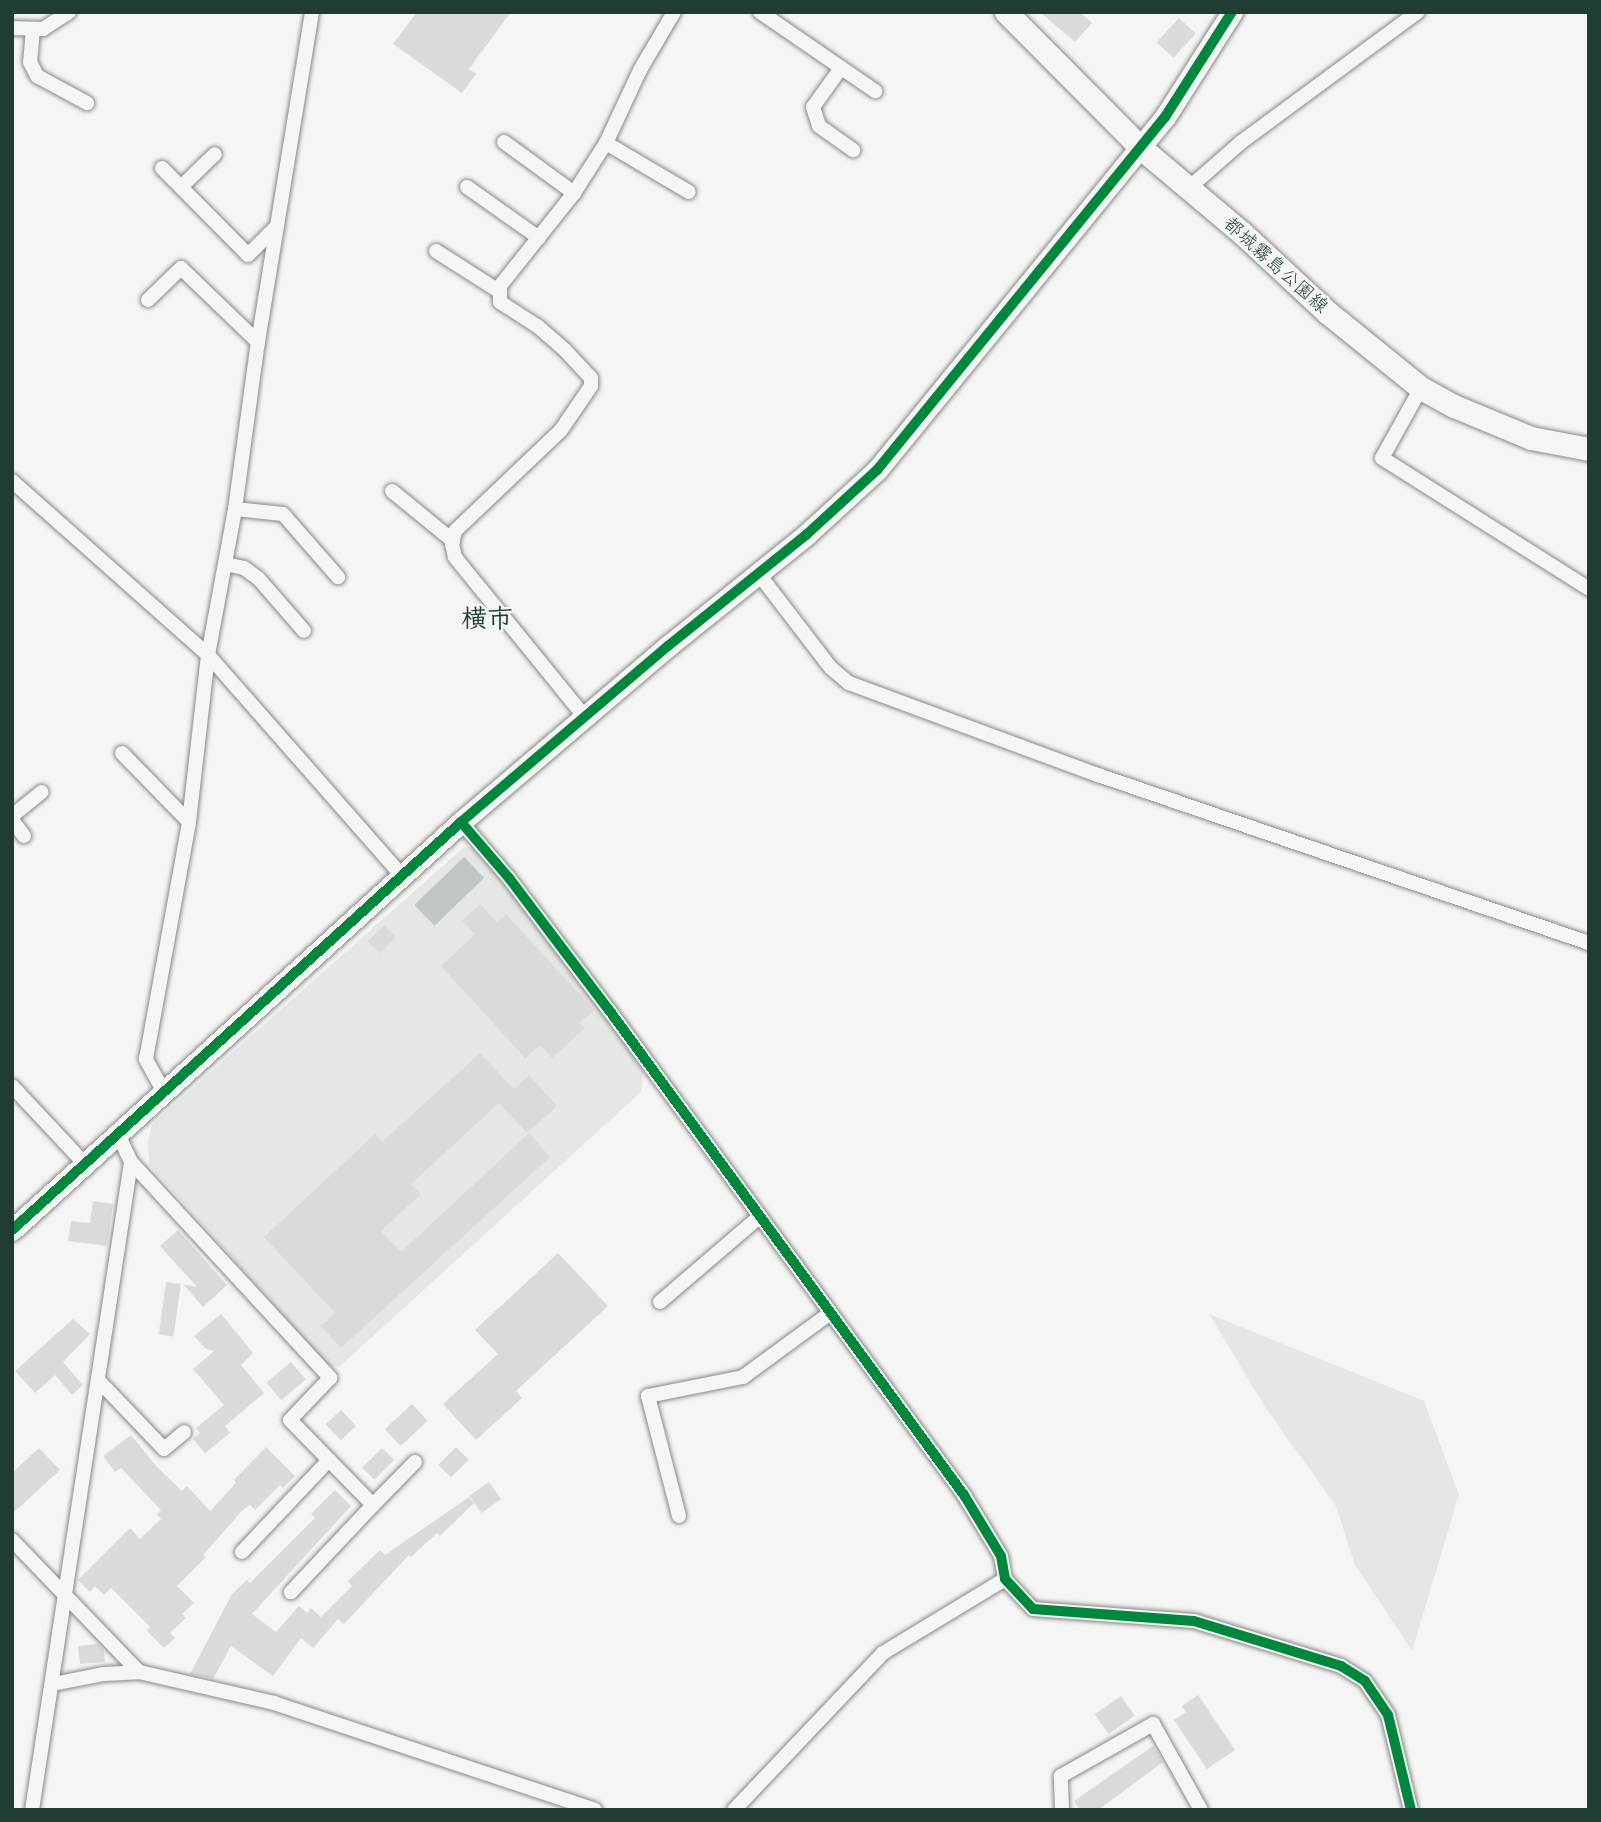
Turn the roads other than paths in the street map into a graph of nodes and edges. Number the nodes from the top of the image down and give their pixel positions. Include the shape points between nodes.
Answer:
1 (69, 12) edge
2 (312, 12) edge
3 (674, 12) edge
4 (760, 12) edge
5 (1006, 12) edge
6 (1231, 12) edge
7 (1418, 12) edge
8 (12, 28) edge
9 (33, 29) junction
10 (841, 68) junction
11 (875, 91) dead end
12 (87, 103) dead end
13 (504, 142) dead end
14 (606, 143) junction
15 (1141, 148) junction
16 (853, 150) dead end
17 (215, 154) dead end
18 (162, 168) dead end
19 (181, 187) junction
20 (467, 187) dead end
21 (1189, 187) junction
22 (690, 192) dead end
23 (574, 193) junction
24 (277, 226) junction
25 (539, 237) junction
26 (436, 251) dead end
27 (500, 292) junction
28 (148, 300) dead end
29 (258, 342) junction
30 (1421, 388) junction
31 (1589, 449) edge
32 (12, 481) edge
33 (392, 491) dead end
34 (235, 509) junction
35 (453, 541) junction
36 (225, 564) junction
37 (758, 573) junction
38 (338, 577) dead end
39 (1589, 590) edge
40 (304, 631) dead end
41 (208, 655) junction
42 (584, 716) junction
43 (122, 753) dead end
44 (42, 792) dead end
45 (12, 818) edge
46 (189, 822) junction
47 (461, 822) junction
48 (23, 836) dead end
49 (402, 876) junction
50 (1589, 943) edge
51 (12, 1086) edge
52 (164, 1092) junction
53 (118, 1134) junction
54 (131, 1163) junction
55 (85, 1164) junction
56 (759, 1217) junction
57 (12, 1230) edge
58 (660, 1302) dead end
59 (830, 1313) junction
60 (99, 1381) junction
61 (184, 1432) dead end
62 (329, 1460) junction
63 (415, 1462) dead end
64 (373, 1505) junction
65 (679, 1516) dead end
66 (12, 1540) edge
67 (242, 1552) dead end
68 (1005, 1578) junction
69 (291, 1592) dead end
70 (65, 1595) junction
71 (139, 1672) junction
72 (53, 1684) junction
73 (32, 1810) edge
74 (595, 1810) edge
75 (734, 1810) edge
76 (1062, 1810) edge
77 (1201, 1810) edge
78 (1411, 1810) edge

1 - 9 street via 43,29
2 - 24 street
3 - 14 street
4 - 10 street
5 - 15 main road, 都城霧島公園線
6 - 15 street via 1214,45
7 - 21 street via 1240,143
8 - 9 street
9 - 12 street via 30,62 37,76
10 - 11 street
10 - 16 street via 813,107 819,126
13 - 23 street
14 - 22 street
14 - 23 street
15 - 21 main road, 都城霧島公園線
15 - 37 street via 877,470
17 - 19 street
18 - 19 street
19 - 24 street via 248,254
20 - 25 street
21 - 30 main road, 都城霧島公園線 via 1327,312
23 - 25 street
24 - 29 street
25 - 27 street
26 - 27 street
27 - 35 street via 500,302 565,350 591,378 590,386 561,430 455,531
28 - 29 street via 181,268
29 - 34 street
30 - 31 main road, 都城霧島公園線 via 1520,434
30 - 39 street via 1382,458
32 - 41 street
33 - 35 street
34 - 36 street
34 - 38 street via 283,514
35 - 42 street via 455,557
36 - 40 street via 244,568 258,578
36 - 41 street
37 - 42 street
37 - 50 street via 831,668 849,683 1098,775
41 - 46 street
41 - 49 street
42 - 47 street
43 - 46 street
44 - 45 street
45 - 48 street
46 - 52 street via 146,1059
47 - 49 street
47 - 56 street via 609,1010
49 - 52 street
51 - 55 street
52 - 53 street
53 - 54 street
53 - 55 street
54 - 60 street
54 - 62 street via 330,1378 290,1420
55 - 57 street
56 - 58 street
56 - 59 street
59 - 65 street via 743,1377 648,1396
59 - 68 street via 964,1495 1001,1556
60 - 61 street via 164,1449
60 - 70 street
62 - 64 street
62 - 67 street
63 - 64 street
64 - 69 street
66 - 70 street
68 - 75 street via 883,1654
68 - 78 street via 1033,1609 1194,1621 1341,1666 1364,1681 1388,1715
70 - 71 street
70 - 72 street
71 - 72 street
71 - 74 street via 274,1703
72 - 73 street
76 - 77 street via 1060,1776 1153,1724

